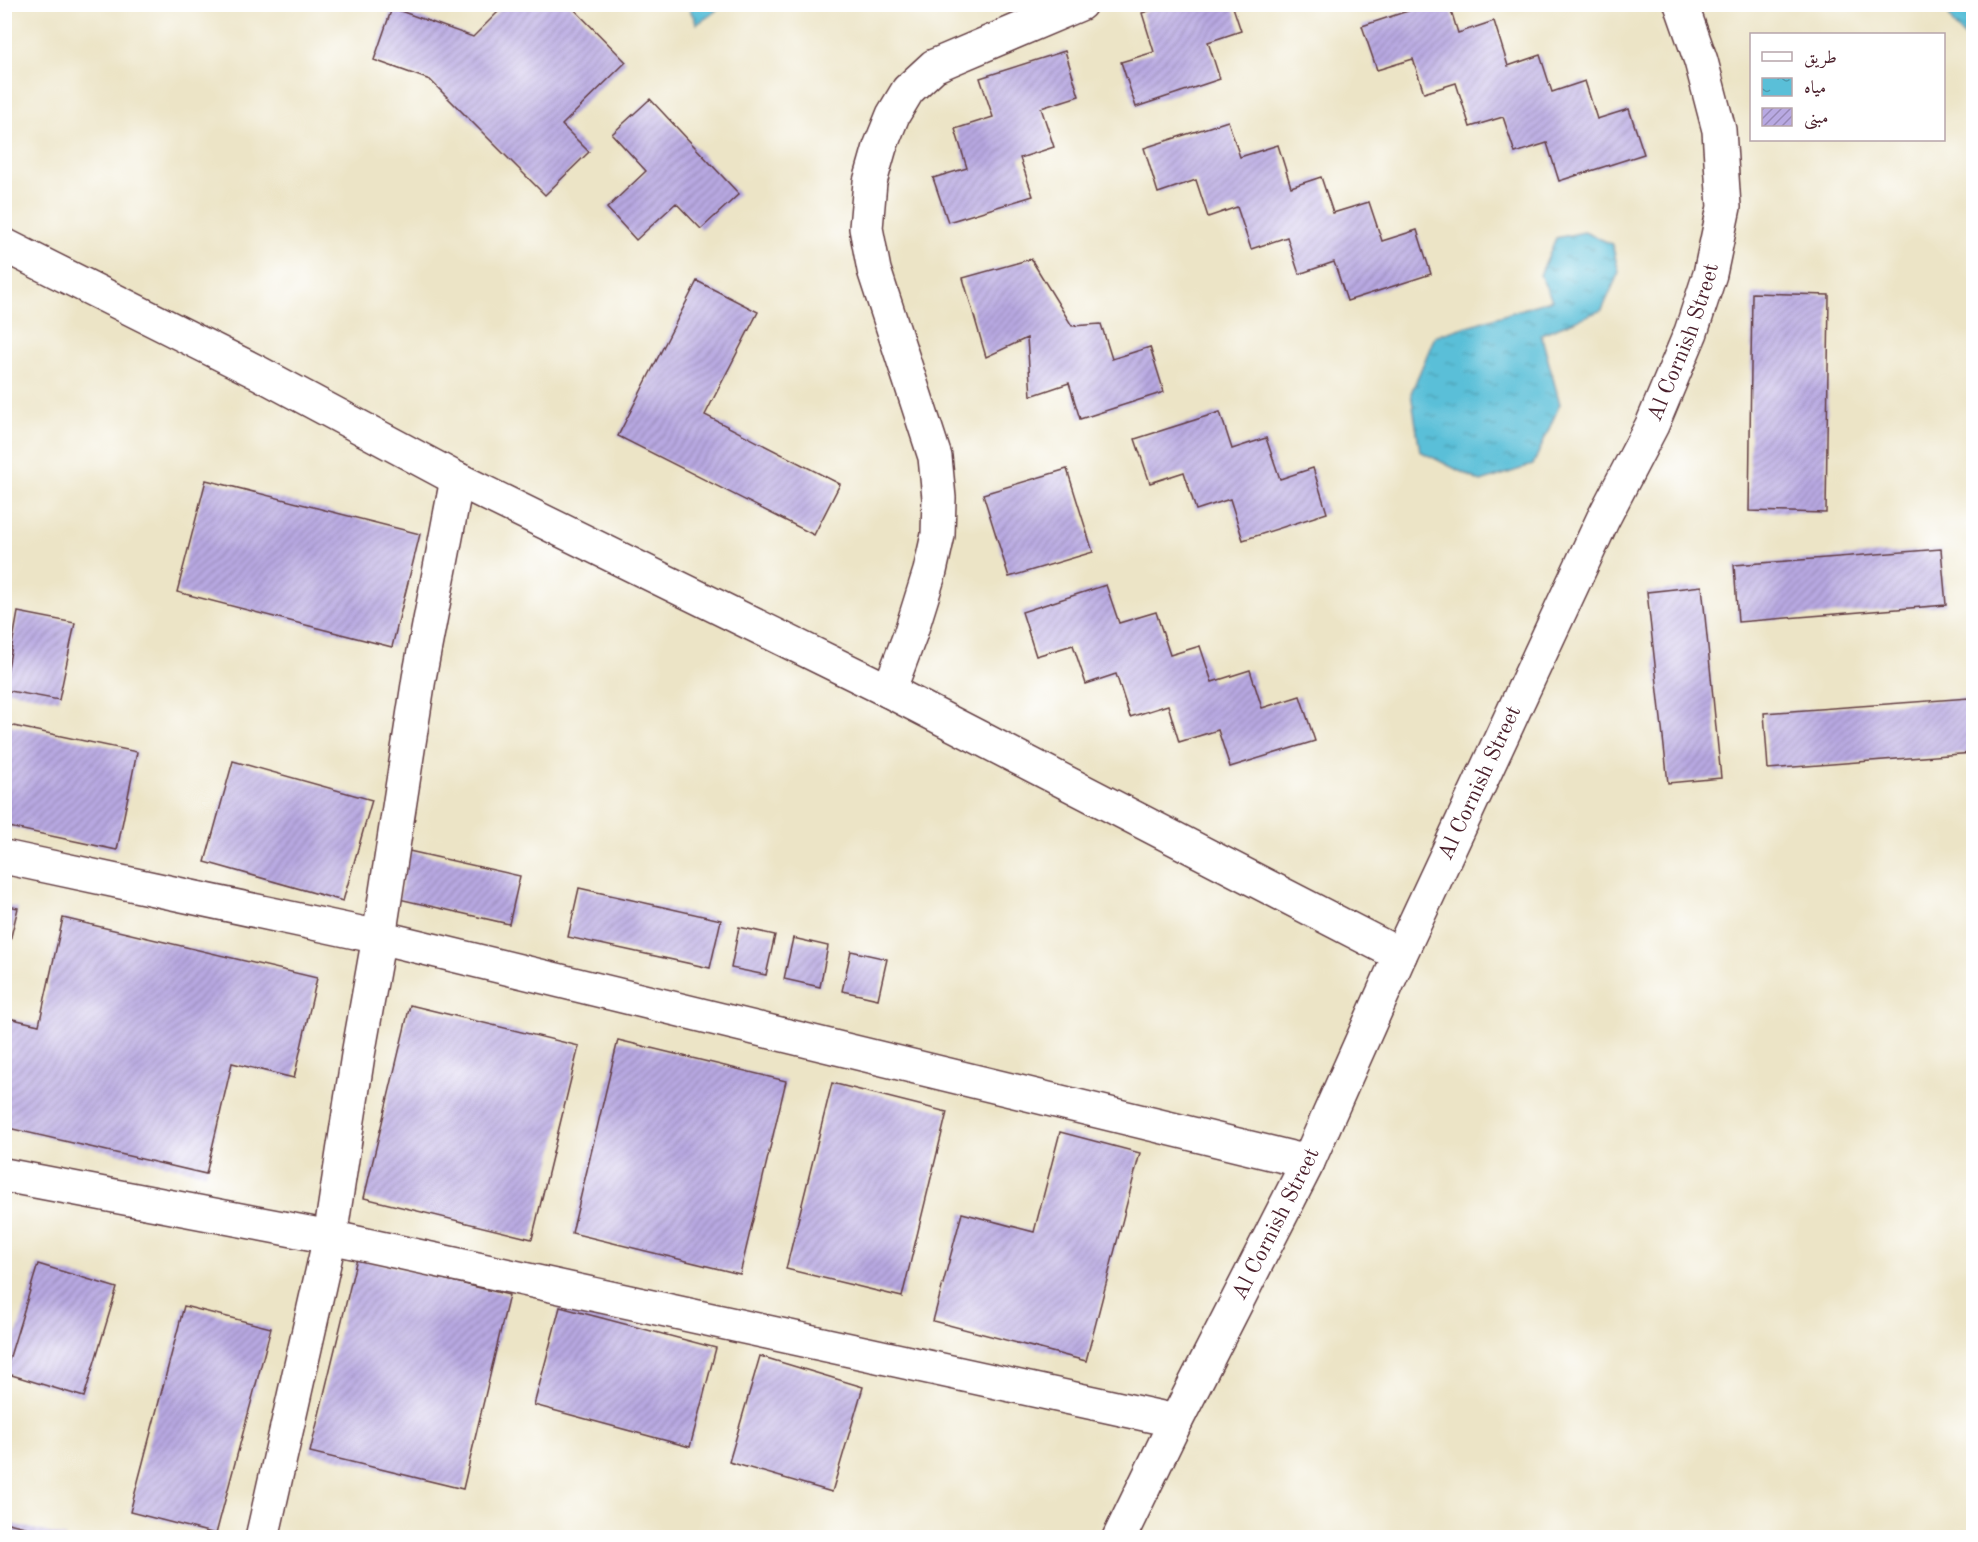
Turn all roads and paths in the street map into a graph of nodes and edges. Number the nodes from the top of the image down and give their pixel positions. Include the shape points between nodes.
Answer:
1 (1080, 4) edge
2 (1681, 4) edge
3 (4, 245) edge
4 (457, 479) junction
5 (889, 692) junction
6 (4, 857) edge
7 (379, 937) junction
8 (1400, 955) junction
9 (1308, 1162) junction
10 (4, 1175) edge
11 (330, 1237) junction
12 (1176, 1422) junction
13 (262, 1538) edge
14 (1119, 1538) edge

1 - 5 street via 934,66 908,90 893,115 870,182 866,228 874,270 935,457 939,498 938,535 930,570
2 - 8 street, Al Cornish Street via 1719,130 1724,207 1710,274 1691,332 1652,424 1603,519
3 - 4 street via 260,373
4 - 5 street
4 - 7 street via 419,678
5 - 8 street
6 - 7 street
7 - 9 street
7 - 11 street
8 - 9 street, Al Cornish Street
9 - 12 street, Al Cornish Street
10 - 11 street
11 - 12 street
11 - 13 street
12 - 14 street, Al Cornish Street

